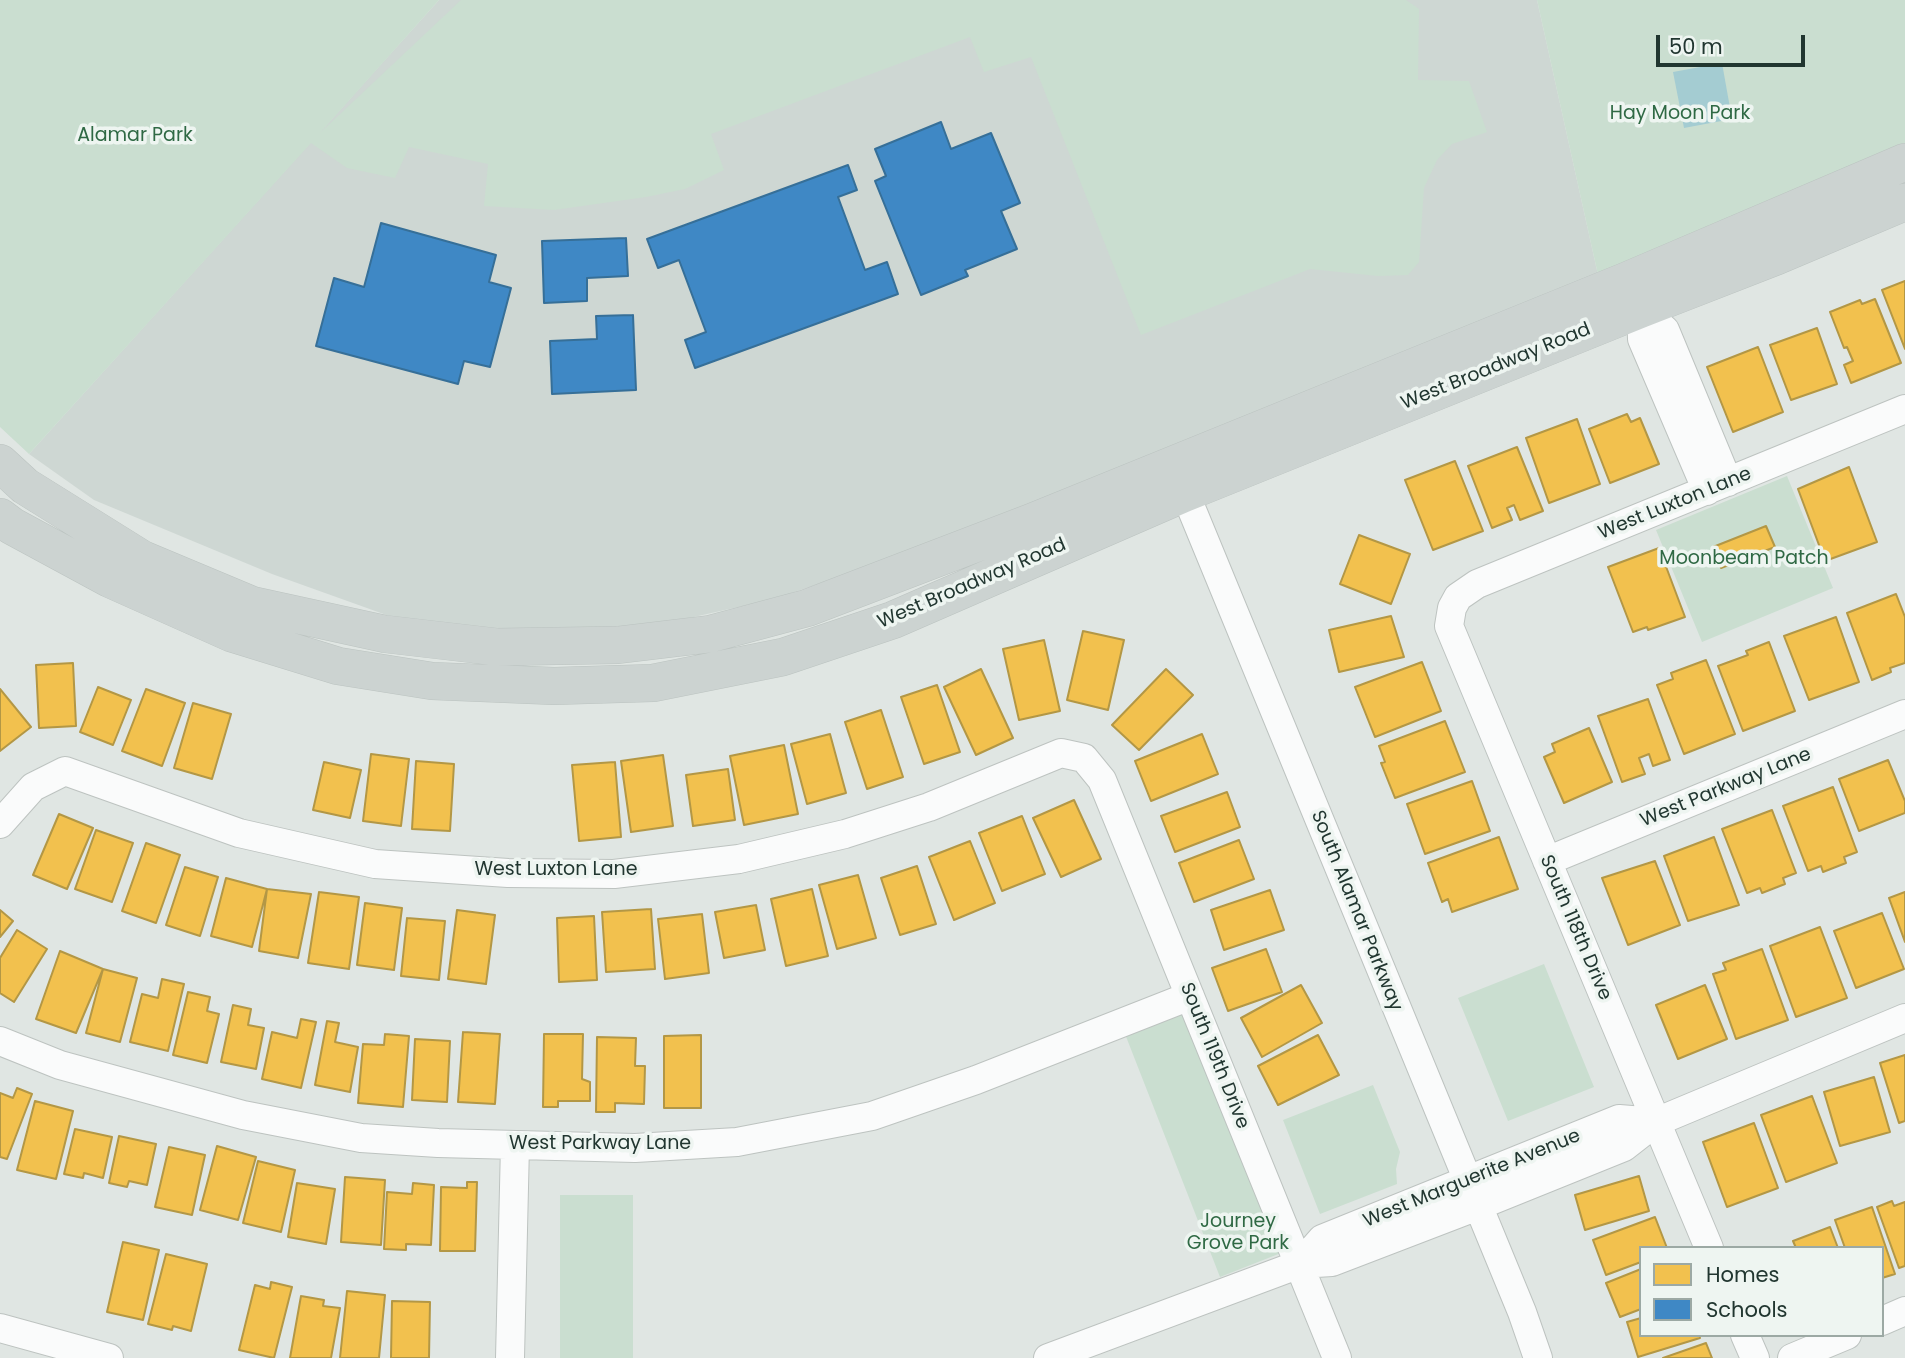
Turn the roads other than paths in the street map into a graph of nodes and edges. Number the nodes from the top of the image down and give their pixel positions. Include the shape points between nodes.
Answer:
1 (1905, 162) edge
2 (1905, 202) edge
3 (1634, 295) junction
4 (1905, 410) edge
5 (0, 463) edge
6 (1179, 478) junction
7 (1718, 486) junction
8 (38, 495) junction
9 (4, 527) edge
10 (1452, 608) joint
11 (1905, 714) edge
12 (1084, 758) joint
13 (0, 824) edge
14 (1547, 861) junction
15 (1190, 996) junction
16 (1905, 1018) edge
17 (0, 1041) edge
18 (1656, 1122) junction
19 (515, 1145) junction
20 (1467, 1181) junction
21 (1478, 1206) junction
22 (1708, 1246) edge
23 (1300, 1264) junction
24 (1905, 1311) edge
25 (1884, 1320) edge
26 (0, 1328) edge
27 (1746, 1337) edge
28 (1842, 1337) edge
29 (108, 1358) edge
30 (510, 1358) edge
31 (1048, 1358) edge
32 (1337, 1358) edge
33 (1538, 1358) edge
34 (1755, 1358) edge
35 (1792, 1358) edge

1 - 3 main road, West Broadway Road
2 - 3 main road, West Broadway Road via 1777,256
3 - 6 main road, West Broadway Road
3 - 7 street via 1642,339
4 - 7 street, West Luxton Lane
5 - 8 main road, West Broadway Road
6 - 8 main road, West Broadway Road via 970,546 807,608 710,634 618,645 484,645 385,634 252,605 142,559
6 - 9 main road, West Broadway Road via 893,620 783,657 653,684 432,681 338,666 231,634
6 - 20 street, South Alamar Parkway
7 - 10 street, West Luxton Lane via 1477,584 1458,597
8 - 9 main road
10 - 14 street, South 118th Drive via 1449,626
11 - 14 street, West Parkway Lane
12 - 13 street, West Luxton Lane via 1061,753 929,807 845,834 739,859 614,874 375,864 239,833 65,771 33,787
12 - 15 street, South 119th Drive via 1102,780
14 - 18 street, South 118th Drive
15 - 19 street, West Parkway Lane via 872,1116 737,1142 635,1148
15 - 23 street, South 119th Drive
16 - 18 street, West Marguerite Avenue
17 - 19 street, West Parkway Lane via 60,1065 243,1115 362,1138
18 - 20 street, West Marguerite Avenue via 1619,1119
18 - 21 street, West Marguerite Avenue via 1624,1147
18 - 22 street, South 118th Drive
19 - 30 street
20 - 21 street, South Alamar Parkway
20 - 23 street, West Marguerite Avenue via 1322,1239
21 - 23 street, West Marguerite Avenue via 1332,1262
21 - 33 street, South Alamar Parkway
23 - 31 street, West Marguerite Avenue
23 - 32 street, South 119th Drive
24 - 25 street
26 - 29 street
27 - 34 street
28 - 35 street

